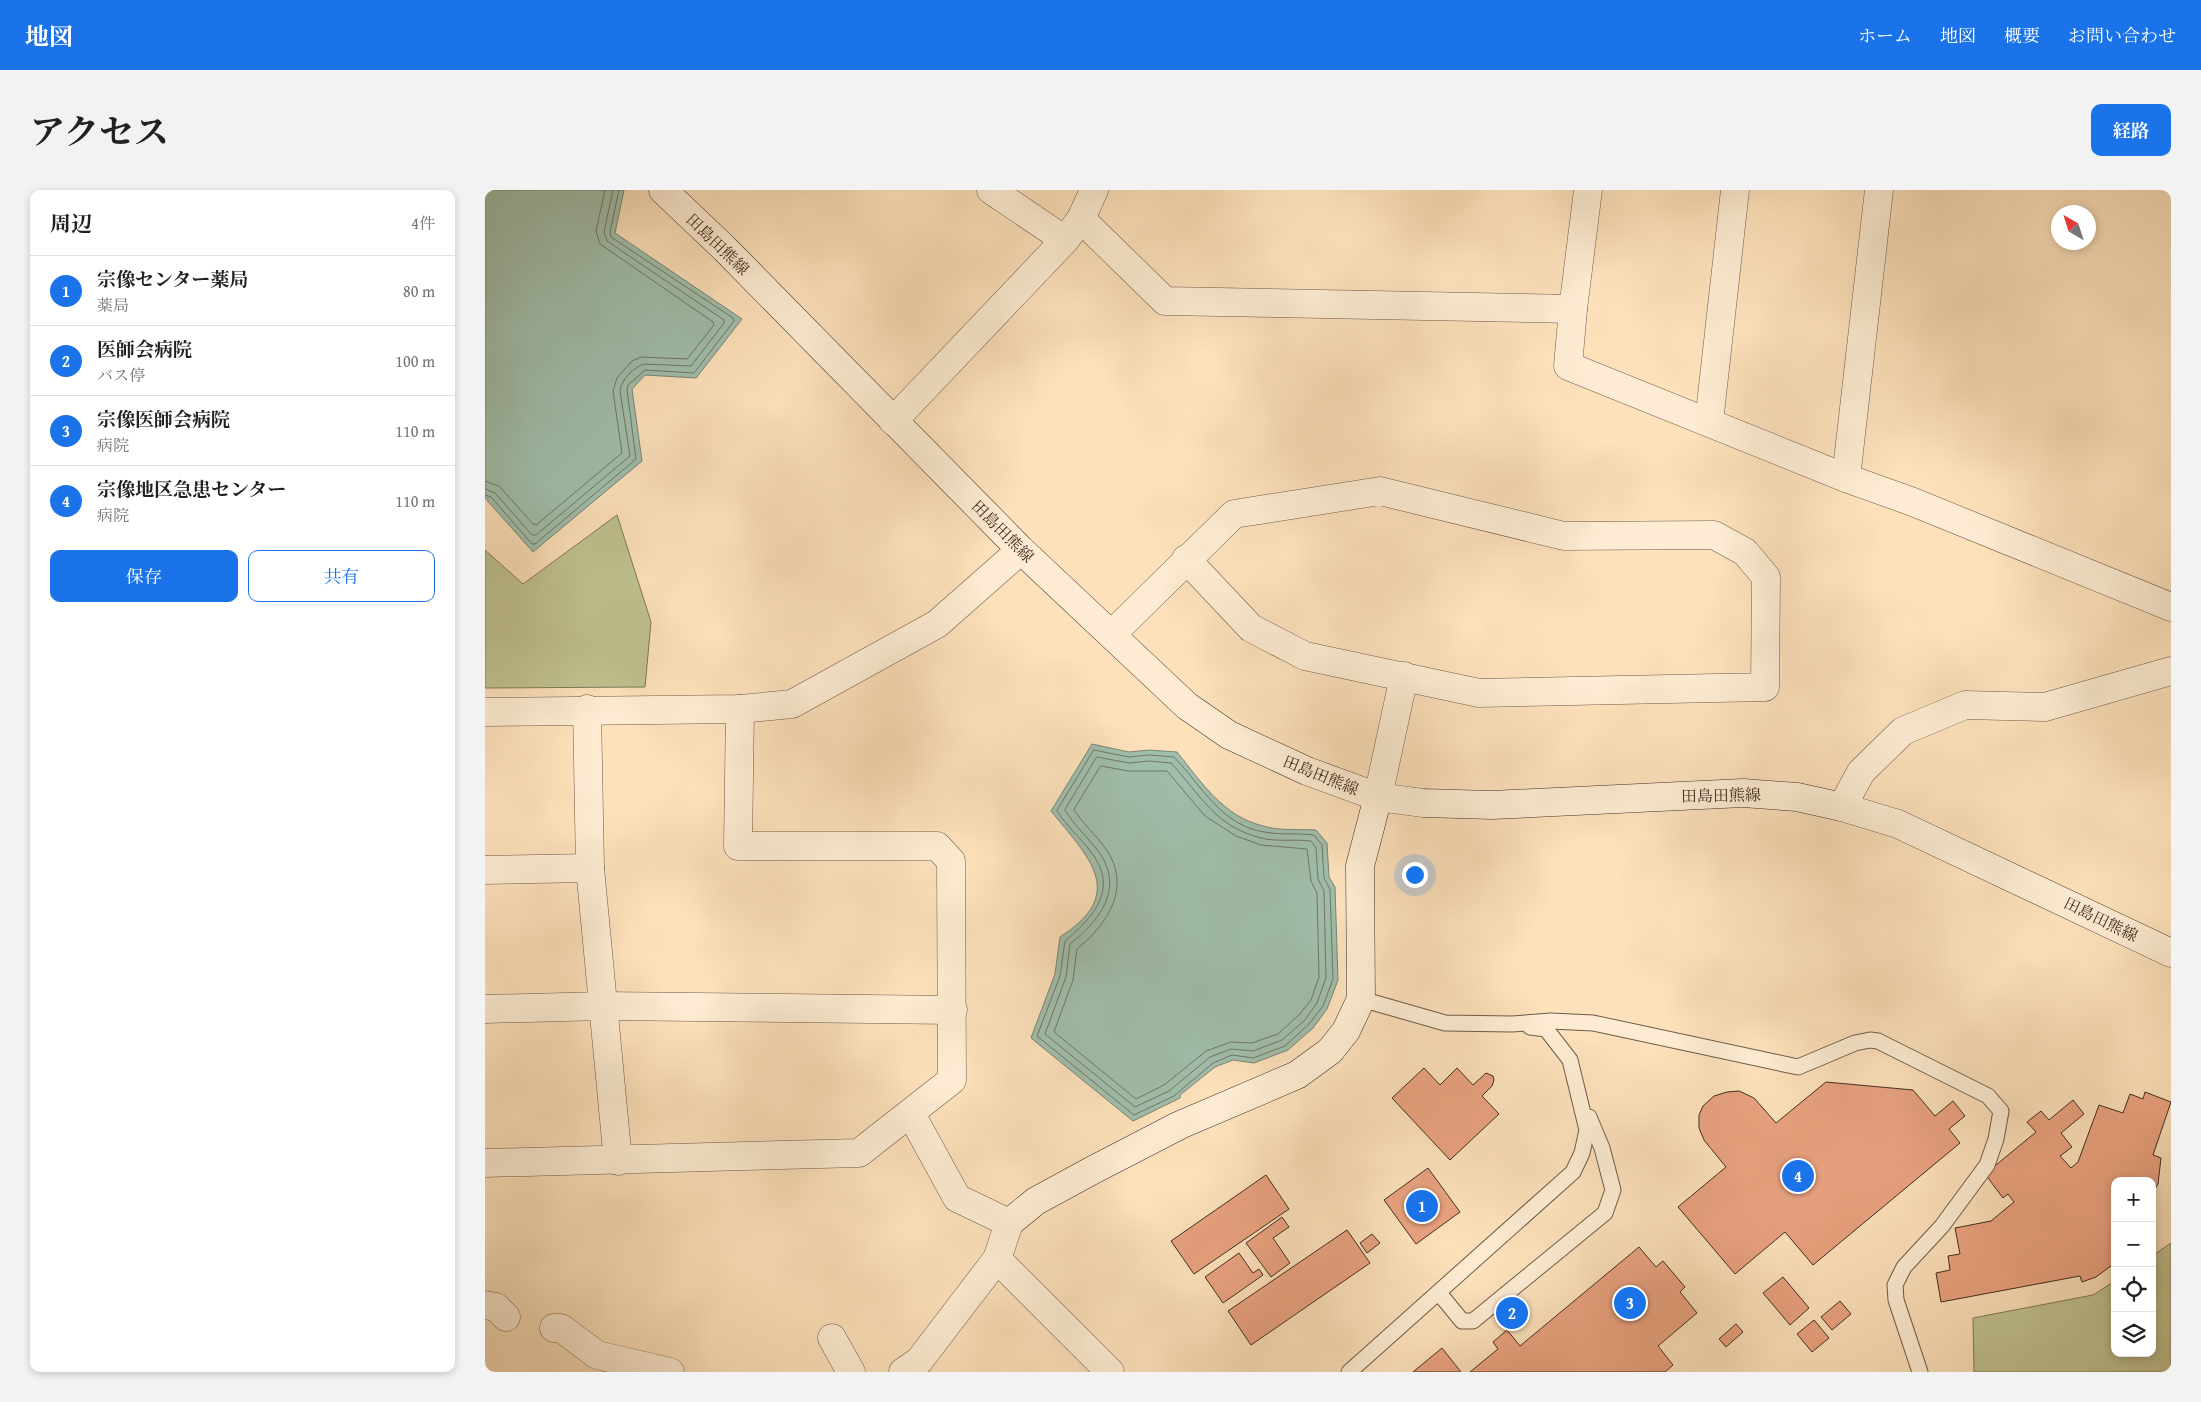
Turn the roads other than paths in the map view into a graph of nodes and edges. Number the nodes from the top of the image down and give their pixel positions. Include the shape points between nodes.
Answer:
1 (663, 190) edge
2 (991, 190) edge
3 (1094, 190) edge
4 (1588, 190) edge
5 (1735, 190) edge
6 (1879, 190) edge
7 (1073, 230) junction
8 (1573, 309) junction
9 (893, 421) junction
10 (1709, 422) junction
11 (1847, 478) junction
12 (1021, 550) junction
13 (1186, 559) junction
14 (2171, 608) edge
15 (1111, 634) junction
16 (2171, 671) edge
17 (1404, 676) junction
18 (587, 709) junction
19 (740, 709) junction
20 (485, 712) edge
21 (1378, 797) junction
22 (1842, 807) junction
23 (590, 868) junction
24 (485, 870) edge
25 (2171, 953) edge
26 (1361, 998) junction
27 (604, 1006) junction
28 (485, 1009) edge
29 (953, 1010) junction
30 (1511, 1024) junction
31 (1575, 1084) junction
32 (911, 1114) junction
33 (619, 1161) junction
34 (485, 1163) edge
35 (1009, 1224) junction
36 (997, 1259) junction
37 (1439, 1293) junction
38 (554, 1328) dead end
39 (832, 1338) dead end
40 (670, 1372) edge
41 (851, 1372) edge
42 (903, 1372) edge
43 (1110, 1372) edge
44 (1349, 1372) edge
45 (1920, 1372) edge

1 - 9 street, 田島田熊線
2 - 7 street
3 - 7 street
4 - 8 street
5 - 10 street
6 - 11 street
7 - 8 street via 1165,302
7 - 9 street
8 - 10 street via 1568,366
9 - 12 street, 田島田熊線
10 - 11 street
11 - 14 street
12 - 15 street, 田島田熊線
12 - 19 street via 937,624 792,704
13 - 15 street
13 - 17 street via 1251,628 1305,656
13 - 17 street via 1234,514 1380,491 1564,536 1714,535 1745,552 1766,577 1765,687 1479,693
15 - 21 street, 田島田熊線 via 1187,706 1229,735 1307,771
16 - 22 street via 2045,708 1965,705 1903,731 1861,772
17 - 21 street
18 - 19 street
18 - 20 street
18 - 23 street
19 - 29 street via 737,846 937,846 951,861
21 - 22 street, 田島田熊線 via 1423,803 1492,805 1743,793 1797,797
21 - 26 street via 1360,866
22 - 25 street, 田島田熊線 via 1898,824
23 - 24 street
23 - 27 street
26 - 30 lane via 1445,1023
26 - 35 street via 1346,1031 1330,1051 1297,1076 1180,1125 1102,1165 1036,1201
27 - 28 street
27 - 29 street
27 - 33 street
29 - 32 street via 952,1080
30 - 31 lane via 1546,1029 1570,1060
30 - 45 lane via 1593,1022 1798,1067 1855,1043 1878,1041 1988,1096 2001,1112 1987,1165 1942,1226 1904,1267 1895,1285 1896,1300
31 - 37 lane via 1587,1130 1583,1153 1573,1172
31 - 37 lane via 1602,1148 1613,1190 1605,1213 1473,1321 1462,1320
32 - 33 street via 859,1153
32 - 35 street via 957,1198
33 - 34 street
35 - 36 street
36 - 42 street via 919,1360
36 - 43 street
37 - 44 lane
38 - 40 street via 561,1328 597,1355
39 - 41 street

